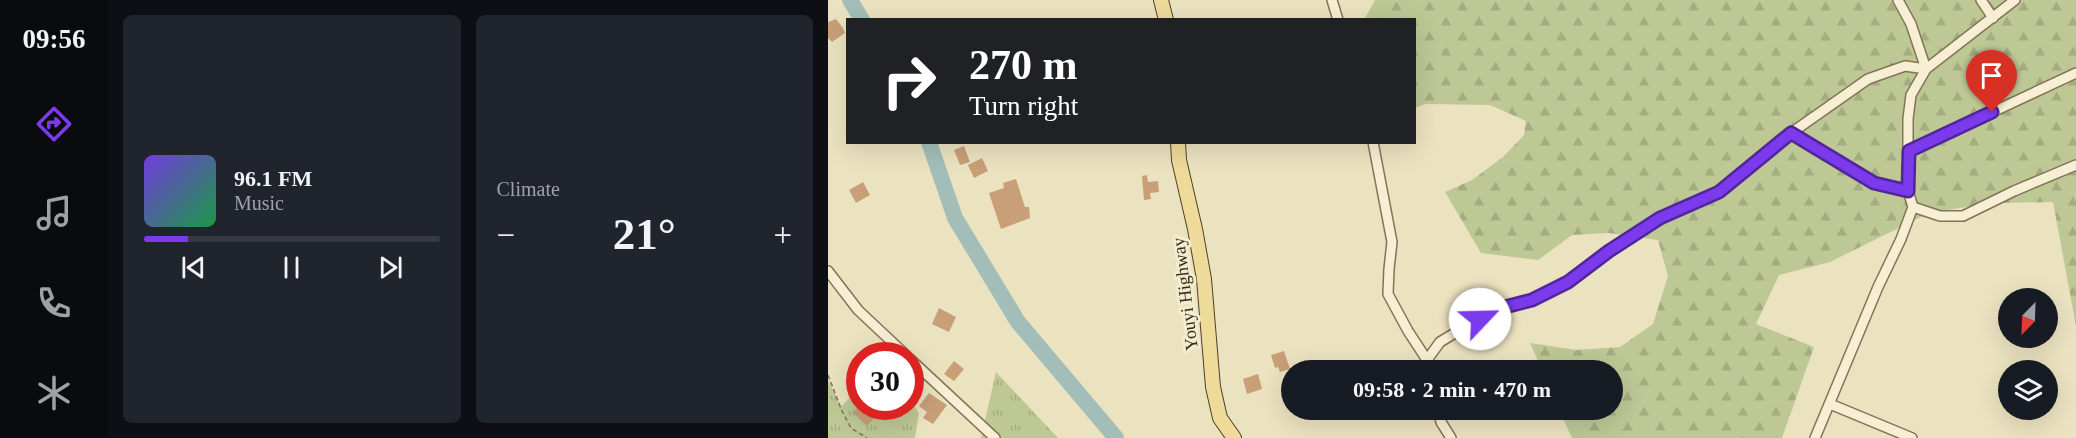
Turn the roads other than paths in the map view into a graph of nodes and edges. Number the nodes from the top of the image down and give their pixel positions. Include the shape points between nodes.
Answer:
1 (1161, 0) edge
2 (1332, 0) edge
3 (1898, 0) edge
4 (1982, 0) edge
5 (2015, 0) edge
6 (1166, 18) edge
7 (1337, 18) edge
8 (1992, 18) junction
9 (1926, 69) junction
10 (2076, 73) edge
11 (1791, 133) junction
12 (1178, 144) edge
13 (1373, 144) edge
14 (1909, 151) junction
15 (2076, 165) edge
16 (1908, 191) junction
17 (1913, 207) junction
18 (828, 271) edge
19 (893, 342) edge
20 (1427, 360) joint
21 (924, 371) edge
22 (1830, 404) junction
23 (1440, 420) edge
24 (995, 438) edge
25 (1233, 438) edge
26 (1451, 438) edge
27 (1815, 438) edge
28 (1912, 438) edge

1 - 6 main road
2 - 7 street
3 - 9 street via 1911,24
4 - 8 street
5 - 8 street
8 - 9 street
9 - 11 street via 1905,66 1868,79
9 - 14 street via 1911,95
10 - 14 street
11 - 16 street via 1874,183
11 - 20 street via 1719,192 1660,218 1568,282 1532,300 1497,309 1463,328 1440,342
12 - 25 main road, Youyi Highway via 1204,279 1213,387 1220,418
13 - 20 street via 1392,242 1388,294
14 - 16 street
15 - 17 street via 1963,216 1940,216
16 - 17 street
17 - 22 street
18 - 19 street via 858,309
21 - 24 street
22 - 27 street
22 - 28 street
23 - 26 street

